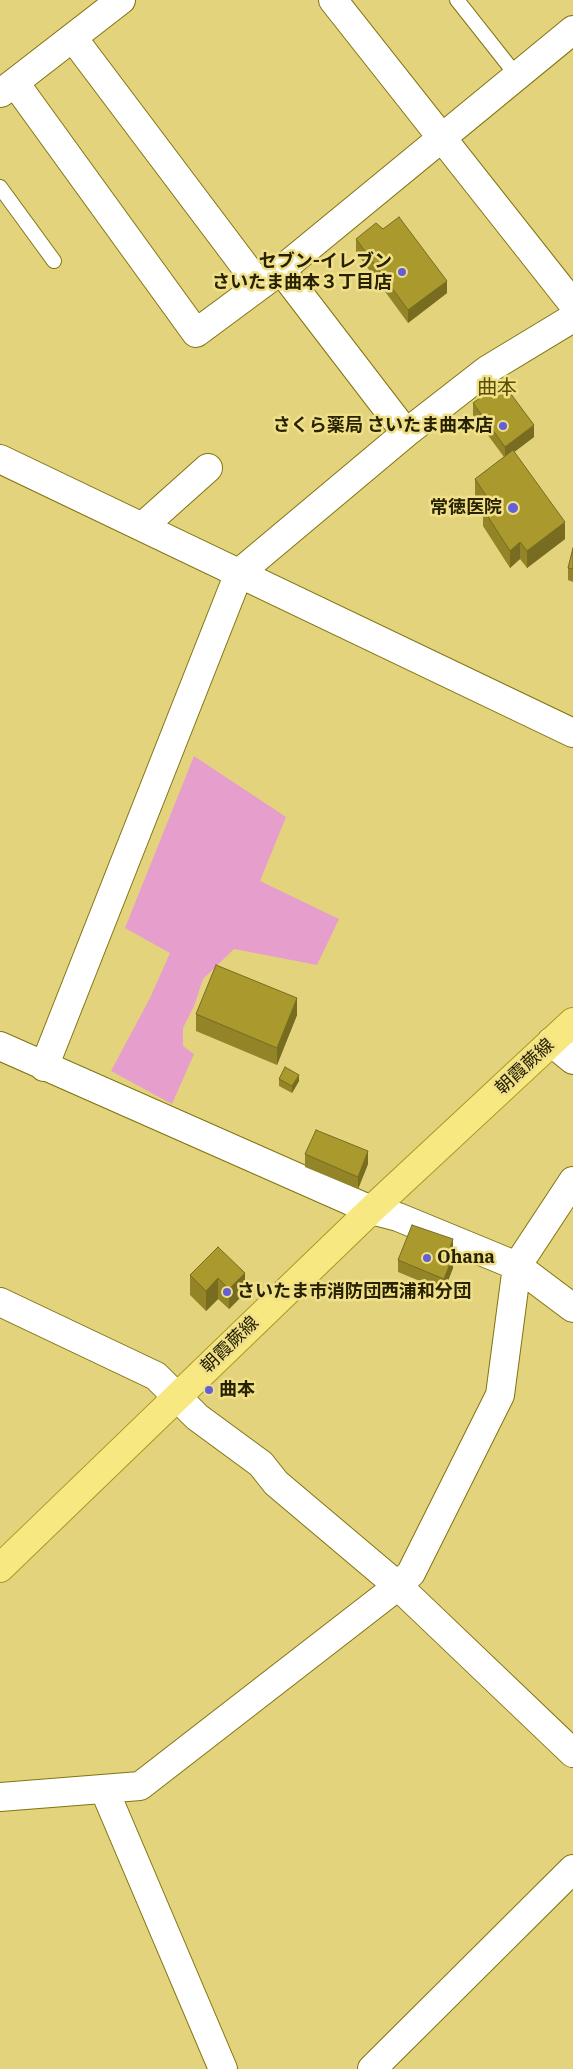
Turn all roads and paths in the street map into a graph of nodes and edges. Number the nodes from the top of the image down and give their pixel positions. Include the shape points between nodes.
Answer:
1 (121, 0) edge
2 (333, 0) edge
3 (457, 0) edge
4 (573, 30) edge
5 (73, 38) junction
6 (517, 76) junction
7 (7, 88) edge
8 (442, 138) junction
9 (0, 187) edge
10 (54, 261) dead end
11 (270, 277) junction
12 (573, 304) edge
13 (573, 318) edge
14 (406, 433) junction
15 (0, 459) edge
16 (208, 468) dead end
17 (142, 527) junction
18 (239, 572) junction
19 (573, 733) edge
20 (573, 1022) edge
21 (551, 1042) junction
22 (0, 1046) edge
23 (573, 1060) edge
24 (44, 1066) junction
25 (573, 1182) edge
26 (371, 1210) junction
27 (517, 1266) junction
28 (0, 1302) edge
29 (573, 1308) edge
30 (177, 1396) junction
31 (0, 1568) edge
32 (398, 1586) junction
33 (573, 1753) edge
34 (104, 1789) junction
35 (0, 1797) edge
36 (573, 1869) edge
37 (223, 2069) edge
38 (372, 2069) edge

1 - 5 street
2 - 8 street
3 - 6 lane
4 - 6 street
5 - 7 street
5 - 11 street
6 - 8 street
7 - 11 street via 196,333
8 - 11 street
8 - 12 street
9 - 10 lane
11 - 14 street
13 - 14 street via 487,370
14 - 18 street
15 - 17 street
16 - 17 street
17 - 18 street
18 - 19 street
18 - 24 street
20 - 21 main road, 朝霞蕨線
21 - 23 street
21 - 26 main road, 朝霞蕨線
22 - 24 street
24 - 26 street
25 - 27 street
26 - 27 street via 398,1217
26 - 30 main road, 朝霞蕨線
27 - 29 street
27 - 32 street via 500,1395 411,1573
28 - 30 street via 156,1376
30 - 31 main road, 朝霞蕨線
30 - 32 street via 198,1417 261,1464 276,1483
32 - 33 street
32 - 34 street via 140,1786
34 - 35 street
34 - 37 street
36 - 38 street

